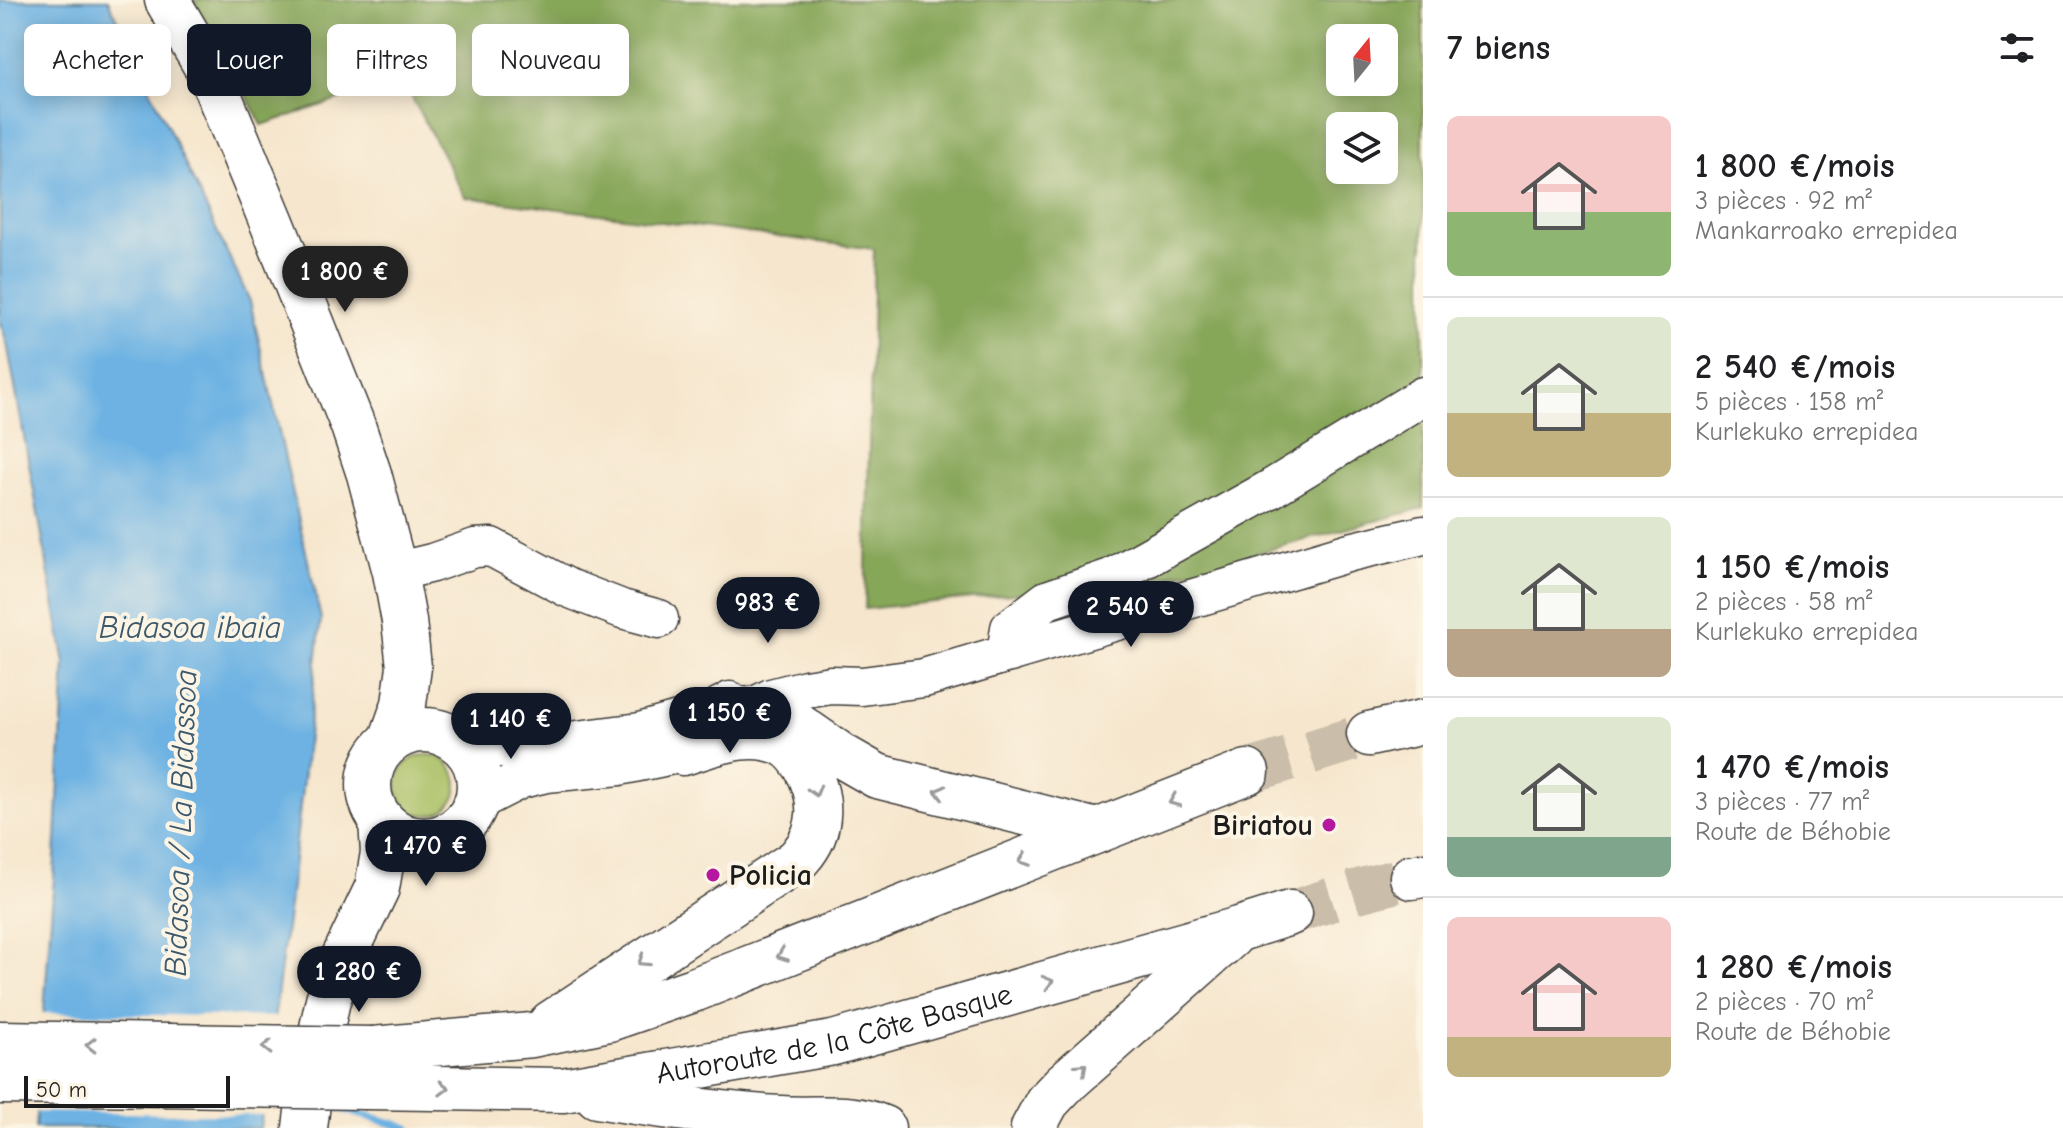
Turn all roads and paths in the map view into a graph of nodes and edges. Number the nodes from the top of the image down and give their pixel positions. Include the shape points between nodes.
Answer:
1 (167, 0) edge
2 (1423, 396) edge
3 (1423, 535) edge
4 (395, 572) junction
5 (659, 619) dead end
6 (1010, 653) junction
7 (409, 667) junction
8 (735, 709) junction
9 (1423, 722) edge
10 (1369, 734) tunnel mouth
11 (453, 738) junction
12 (391, 741) junction
13 (683, 753) junction
14 (1247, 772) tunnel mouth
15 (478, 801) junction
16 (381, 820) junction
17 (1097, 831) junction
18 (435, 840) junction
19 (377, 888) junction
20 (1290, 913) tunnel mouth
21 (1239, 929) junction
22 (532, 1035) junction
23 (0, 1043) edge
24 (167, 1065) junction
25 (370, 1068) junction
26 (0, 1082) edge
27 (563, 1090) junction
28 (305, 1128) edge
29 (883, 1128) edge
30 (1033, 1128) edge

1 - 4 main road via 209,71 279,239 357,438
2 - 6 street via 1111,578 1047,600 1010,628
3 - 6 street
4 - 5 street via 491,547 568,588
4 - 7 main road
6 - 8 street via 924,678 806,689
7 - 11 main road via 424,702
7 - 12 main road
8 - 11 street via 640,732 514,748 485,748
8 - 13 street
17 -> 8 main road via 877,776 796,724
9 - 10 main road
11 - 12 main road via 417,730
11 - 15 main road via 478,770
12 - 16 main road via 369,778 369,793
13 - 15 street via 546,773
13 -> 22 main road via 733,737 786,745 810,774 817,794 820,813 807,848 780,872
14 -> 17 main road
15 - 18 main road via 462,826
16 - 18 main road via 405,837
16 - 19 main road
17 -> 22 main road via 696,989 609,1019
18 - 19 main road
19 - 28 main road via 328,1000
20 - 21 main road, Autoroute de la Côte Basque
27 -> 21 main road, Autoroute de la Côte Basque via 833,1043
30 -> 21 main road via 1063,1085
22 - 25 main road
24 -> 23 main road
24 - 25 main road, bridge
24 - 26 main road
25 -> 27 main road, Autoroute de la Côte Basque
27 - 29 main road via 683,1110 851,1119

